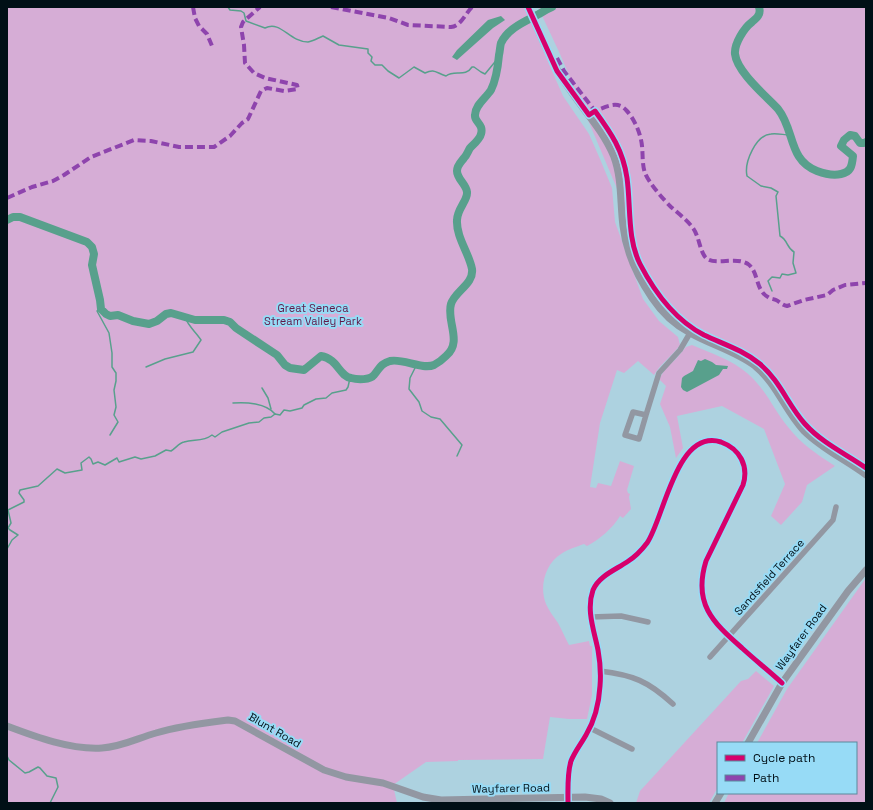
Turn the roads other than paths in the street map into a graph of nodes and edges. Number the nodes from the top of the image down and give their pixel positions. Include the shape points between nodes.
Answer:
1 (528, 7) edge
2 (690, 333) junction
3 (646, 415) junction
4 (866, 475) edge
5 (836, 507) dead end
6 (866, 570) edge
7 (591, 617) junction
8 (648, 622) dead end
9 (729, 636) junction
10 (710, 657) dead end
11 (600, 671) junction
12 (782, 683) junction
13 (673, 704) dead end
14 (7, 726) edge
15 (590, 728) junction
16 (749, 742) edge
17 (632, 749) dead end
18 (720, 794) edge
19 (460, 800) joint
20 (568, 800) edge
21 (610, 803) edge
22 (715, 803) edge

1 - 2 street via 550,57 601,131 614,159 628,253 637,273 665,314
2 - 3 street via 680,350 659,373
2 - 4 street via 734,353 754,366 772,384 805,432
3 - 3 street via 633,412 625,435 639,439
5 - 9 street, Sandsfield Terrace via 833,520
6 - 12 street, Wayfarer Road
7 - 8 street via 621,616
7 - 9 street via 593,589 606,575 635,556 648,542 678,467 698,445 718,442 737,451 743,460 745,471 743,485 706,561 702,586 707,609 715,623
7 - 11 street
9 - 10 street, Sandsfield Terrace
9 - 12 street
11 - 13 street via 623,674 640,680 659,691
11 - 15 street via 598,702
12 - 16 street, Wayfarer Road
14 - 19 street, Blunt Road via 44,739 78,747 97,748 121,745 175,728 236,721 310,763 336,774 383,783 429,798
15 - 17 street
15 - 20 street via 571,762
18 - 22 street
19 - 20 street, Wayfarer Road
20 - 21 street, Wayfarer Road via 601,799

